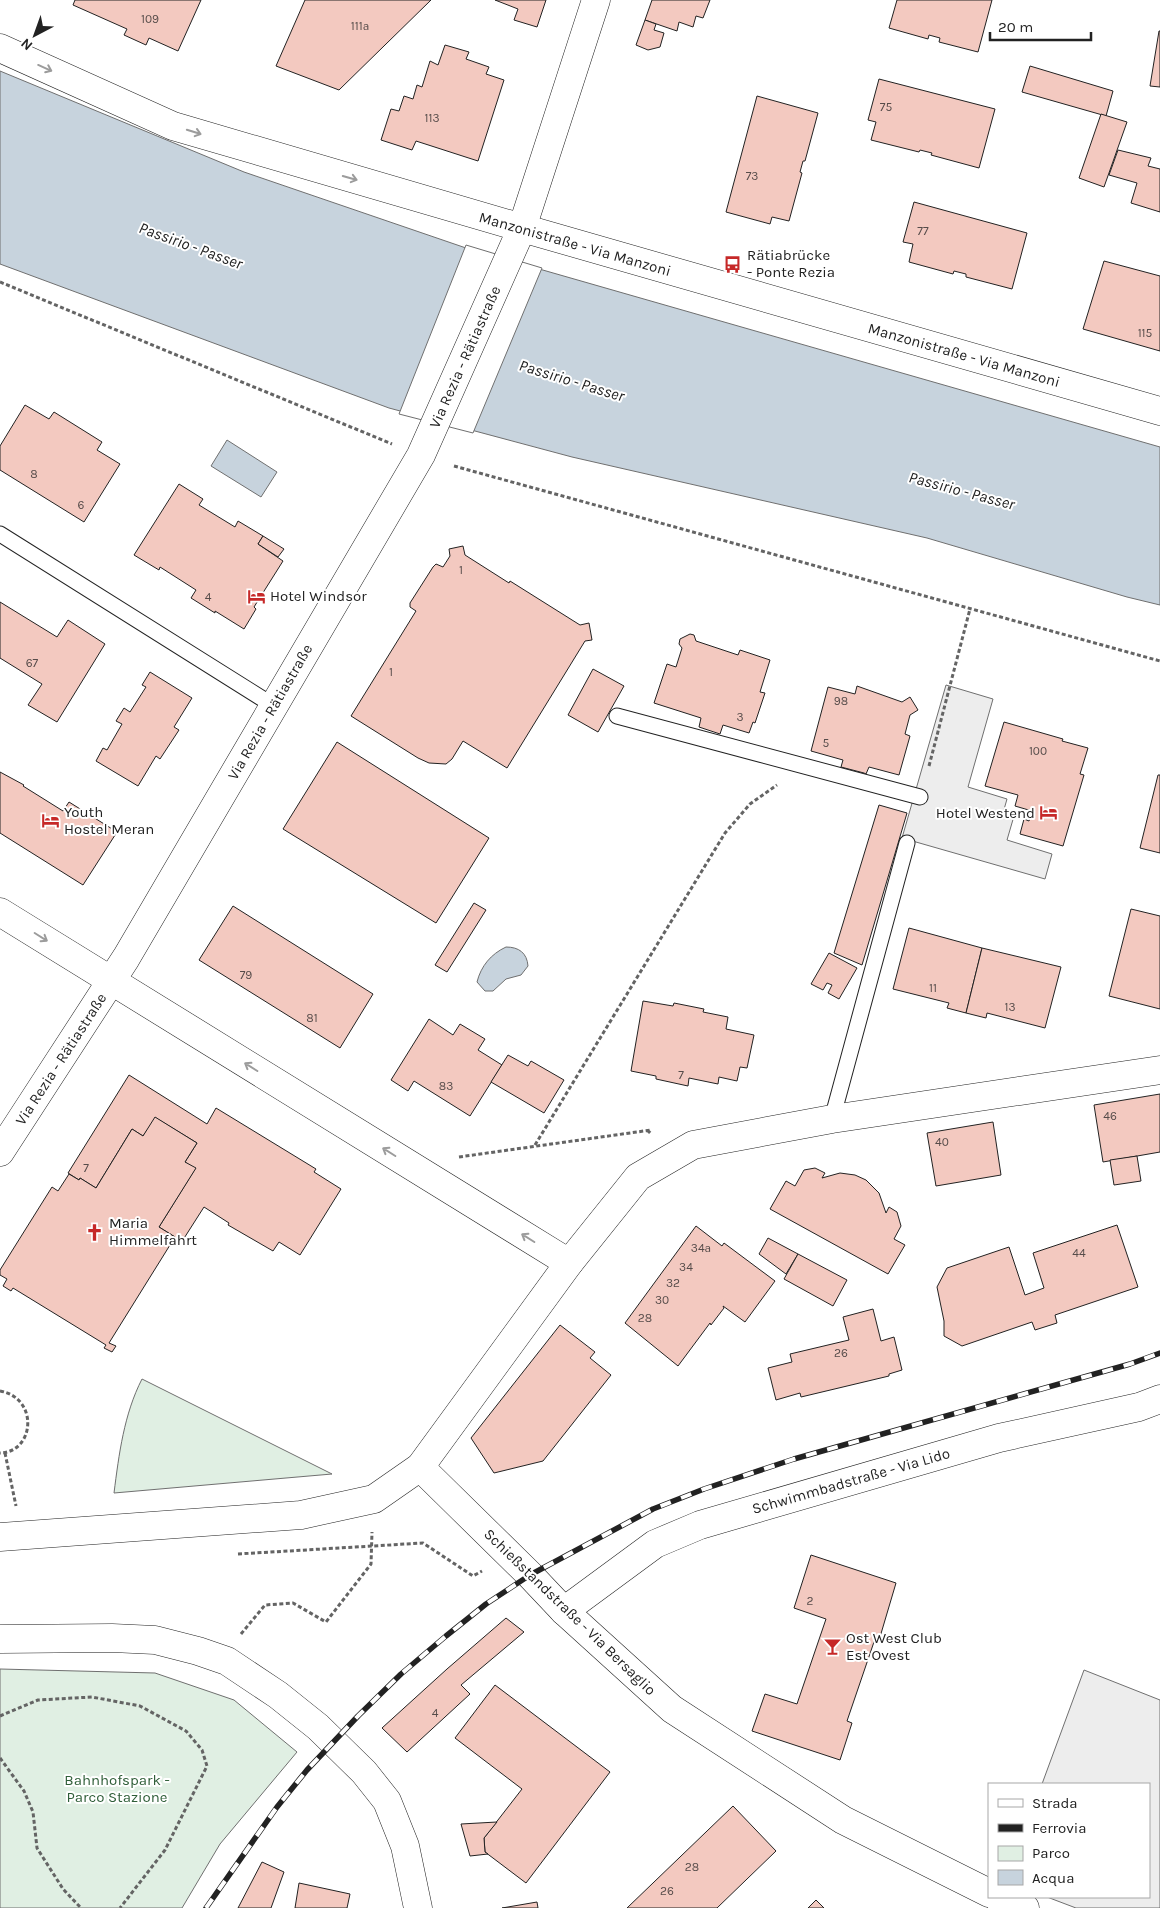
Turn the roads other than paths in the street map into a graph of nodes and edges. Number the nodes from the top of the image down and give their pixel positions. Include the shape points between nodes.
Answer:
1 (596, 0) edge
2 (0, 48) edge
3 (522, 228) junction
4 (1160, 411) edge
5 (0, 534) edge
6 (274, 706) junction
7 (617, 716) dead end
8 (920, 797) dead end
9 (908, 844) dead end
10 (0, 912) edge
11 (112, 981) junction
12 (1160, 1070) edge
13 (832, 1119) junction
14 (0, 1152) edge
15 (569, 1263) junction
16 (1160, 1399) edge
17 (420, 1467) junction
18 (10, 1536) edge
19 (564, 1611) junction
20 (0, 1639) edge
21 (988, 1892) edge
22 (1000, 1898) edge
23 (418, 1908) edge
24 (1026, 1908) edge

1 - 3 street, Via Rezia - Rätiastraße
2 -> 3 street, Manzonistraße - Via Manzoni via 173,126
3 - 4 street, Manzonistraße - Via Manzoni
3 - 6 street, Via Rezia - Rätiastraße via 421,455
5 - 6 lane
6 - 11 street, Via Rezia - Rätiastraße
7 - 8 lane
9 - 13 lane
10 -> 11 street
11 - 14 street, Via Rezia - Rätiastraße
15 -> 11 street
12 - 13 street
13 - 15 street via 693,1145 638,1177
15 - 17 street
16 - 19 street, Schwimmbadstraße - Via Lido via 1139,1408 999,1438 700,1525 655,1544
17 - 18 street via 374,1499 301,1515
17 - 19 street, Schießstandstraße - Via Bersaglio
19 - 21 street, Schießstandstraße - Via Bersaglio via 672,1709 843,1820
20 - 23 street via 155,1640 227,1661 318,1727 364,1772 387,1801 405,1846
22 - 24 street

